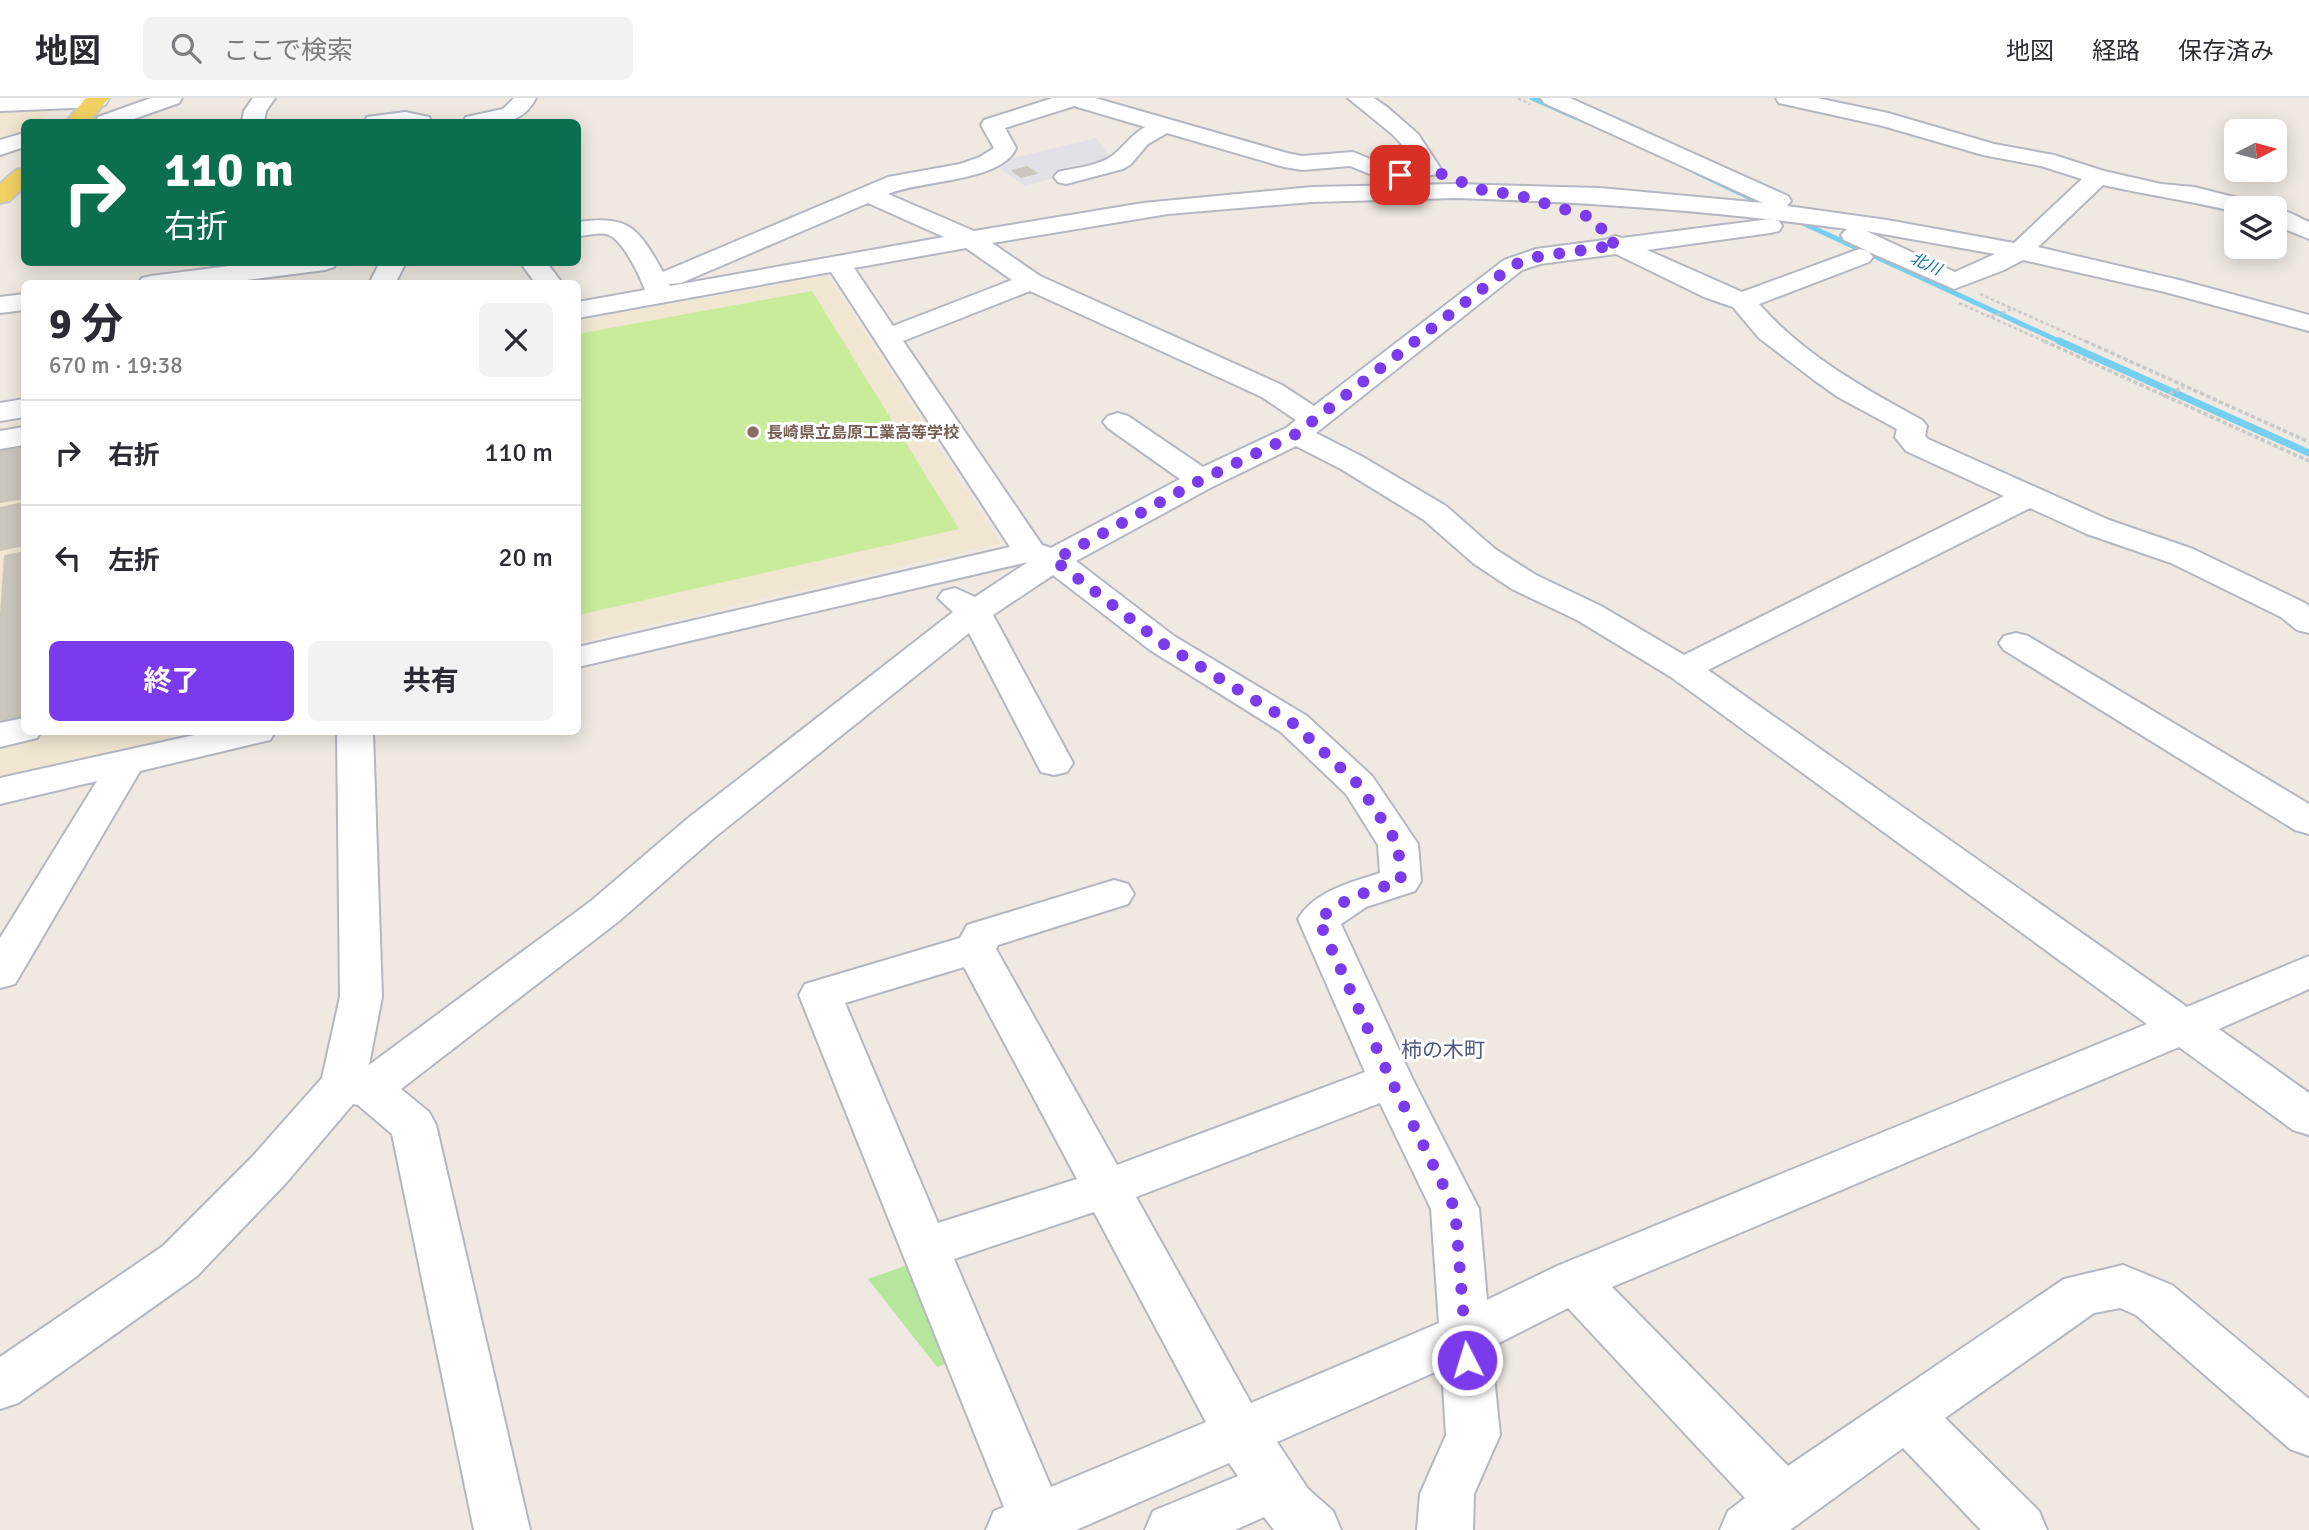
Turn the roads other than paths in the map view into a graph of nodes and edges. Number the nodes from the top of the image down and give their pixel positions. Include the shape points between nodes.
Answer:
1 (171, 98) edge
2 (264, 98) edge
3 (525, 98) edge
4 (1071, 98) edge
5 (1359, 98) edge
6 (1552, 98) edge
7 (1787, 98) edge
8 (98, 99) edge
9 (7, 102) edge
10 (1842, 104) edge
11 (1132, 105) edge
12 (80, 119) edge
13 (114, 119) edge
14 (254, 119) edge
15 (489, 119) edge
16 (1165, 125) junction
17 (0, 132) edge
18 (21, 136) edge
19 (21, 138) edge
20 (0, 148) edge
21 (1429, 169) junction
22 (1066, 177) dead end
23 (2098, 177) junction
24 (1500, 193) junction
25 (868, 194) junction
26 (2224, 202) edge
27 (1787, 215) junction
28 (2287, 221) edge
29 (581, 229) edge
30 (1604, 229) junction
31 (2309, 232) edge
32 (970, 239) junction
33 (2020, 251) junction
34 (1860, 257) junction
35 (838, 262) junction
36 (256, 266) edge
37 (535, 266) edge
38 (174, 280) edge
39 (547, 280) edge
40 (1031, 282) junction
41 (1943, 286) junction
42 (659, 289) junction
43 (1742, 301) junction
44 (21, 302) edge
45 (0, 305) edge
46 (581, 309) edge
47 (2309, 323) edge
48 (888, 337) junction
49 (21, 408) edge
50 (0, 412) edge
51 (1118, 422) dead end
52 (1305, 427) junction
53 (21, 436) edge
54 (0, 440) edge
55 (1201, 480) junction
56 (2029, 496) junction
57 (1042, 556) junction
58 (925, 576) junction
59 (975, 612) junction
60 (2309, 623) edge
61 (2015, 643) dead end
62 (581, 656) edge
63 (1683, 669) junction
64 (21, 731) edge
65 (0, 735) edge
66 (244, 735) edge
67 (355, 735) edge
68 (127, 762) junction
69 (1054, 763) dead end
70 (0, 791) edge
71 (2309, 821) edge
72 (1114, 894) dead end
73 (975, 949) junction
74 (2309, 971) edge
75 (0, 973) edge
76 (2183, 1027) junction
77 (1391, 1080) junction
78 (356, 1087) junction
79 (2309, 1117) edge
80 (1108, 1188) junction
81 (926, 1248) junction
82 (1574, 1281) junction
83 (1464, 1336) junction
84 (0, 1386) edge
85 (1906, 1416) junction
86 (2309, 1432) edge
87 (1240, 1433) junction
88 (1275, 1486) junction
89 (1766, 1515) edge
90 (1025, 1525) edge
91 (502, 1530) edge
92 (1173, 1530) edge
93 (1313, 1530) edge
94 (1445, 1530) edge
95 (2019, 1530) edge

1 - 13 street
2 - 14 street
3 - 15 street via 513,114
4 - 11 street
4 - 25 street via 992,125 1005,148 988,162 897,182
5 - 21 street via 1413,144
6 - 27 street
7 - 10 street
8 - 9 street
8 - 12 main road
10 - 23 street
11 - 16 street
16 - 21 street via 1302,163 1353,159 1392,176
16 - 22 street via 1140,139 1115,164
17 - 18 street
19 - 20 street
21 - 24 street
23 - 26 street
23 - 33 street
24 - 27 street via 1669,200
24 - 30 street
24 - 32 street via 1227,202 1077,220
25 - 32 street
25 - 42 street
27 - 30 street via 1759,229
27 - 33 street
27 - 34 street
27 - 41 street
28 - 31 street
29 - 42 street via 622,231
30 - 43 street via 1713,291
30 - 52 street via 1513,265
32 - 35 street
32 - 40 street
33 - 41 street
33 - 47 street via 2185,288
34 - 41 street
34 - 43 street
35 - 42 street
35 - 48 street
36 - 38 street
37 - 39 street
40 - 48 street
40 - 52 street via 1272,391
42 - 46 street
43 - 56 street via 1769,332 1832,380 1912,426 1910,437 1917,445
44 - 45 street
48 - 57 street
49 - 50 street
51 - 55 street
52 - 55 street
52 - 63 street via 1352,463 1435,513 1524,582 1589,613
53 - 54 street
55 - 57 street
56 - 60 street via 2098,527 2182,556 2293,610
56 - 63 street
57 - 58 street
57 - 59 street
57 - 77 street via 1162,643 1294,724 1359,785 1398,844 1401,881 1352,897 1318,919
58 - 59 street
58 - 62 street
59 - 69 street
59 - 78 street via 701,828 605,911
61 - 71 street
63 - 76 street
64 - 65 street
66 - 68 street
67 - 78 street via 361,998
68 - 70 street
68 - 75 street
72 - 73 street via 982,935
73 - 80 street
73 - 81 street via 820,995
74 - 76 street
76 - 79 street
76 - 82 street
77 - 80 street
77 - 83 street via 1455,1209
78 - 84 street via 180,1261
78 - 91 street via 413,1125
80 - 81 street
80 - 87 street
81 - 90 street
82 - 83 street
82 - 89 street
83 - 87 street
83 - 94 street via 1473,1434 1447,1494
85 - 86 street via 2082,1294 2123,1286 2154,1300
85 - 89 street
85 - 95 street
87 - 88 street
87 - 90 street
88 - 92 street
88 - 93 street

